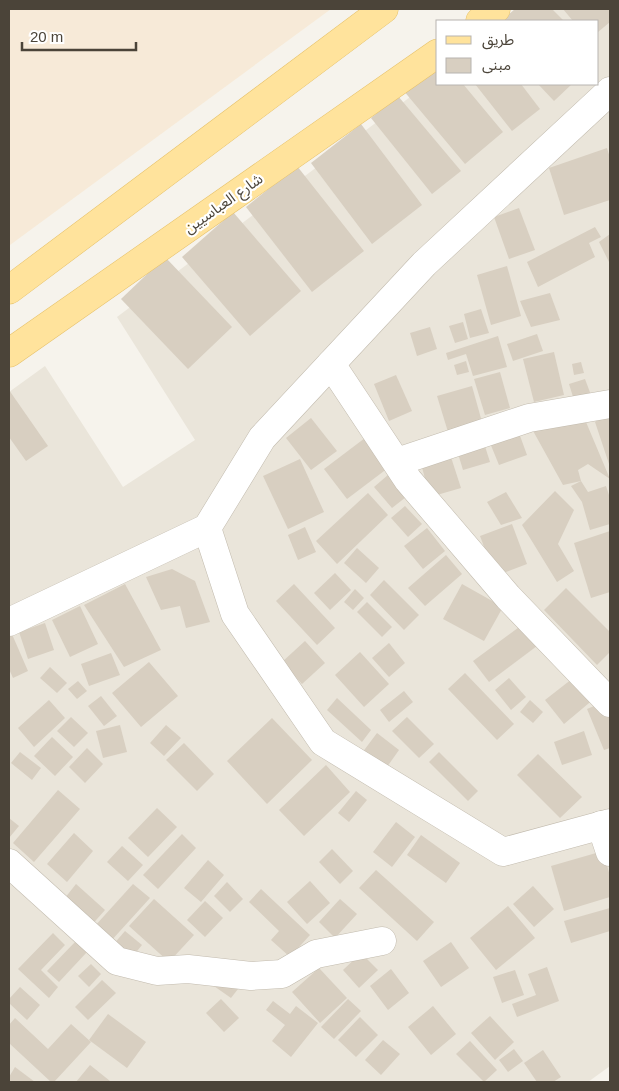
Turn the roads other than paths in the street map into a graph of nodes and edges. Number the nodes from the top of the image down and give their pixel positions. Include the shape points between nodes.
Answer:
1 (384, 9) edge
2 (496, 9) edge
3 (481, 20) edge
4 (436, 54) edge
5 (610, 91) edge
6 (13, 280) edge
7 (9, 354) edge
8 (331, 364) junction
9 (610, 404) edge
10 (397, 462) junction
11 (207, 528) junction
12 (9, 622) edge
13 (610, 703) edge
14 (606, 824) edge
15 (610, 852) edge
16 (9, 863) edge
17 (382, 941) dead end

1 - 6 main road
2 - 3 main road
4 - 7 main road, شارع العباسيين
5 - 8 street via 424,264
8 - 10 street
8 - 11 street via 262,438
9 - 10 street via 529,418
10 - 13 street via 408,480 508,597
11 - 12 street
11 - 14 street via 235,614 323,742 503,852
14 - 15 street
16 - 17 street via 117,961 156,971 188,969 251,976 282,974 316,954

